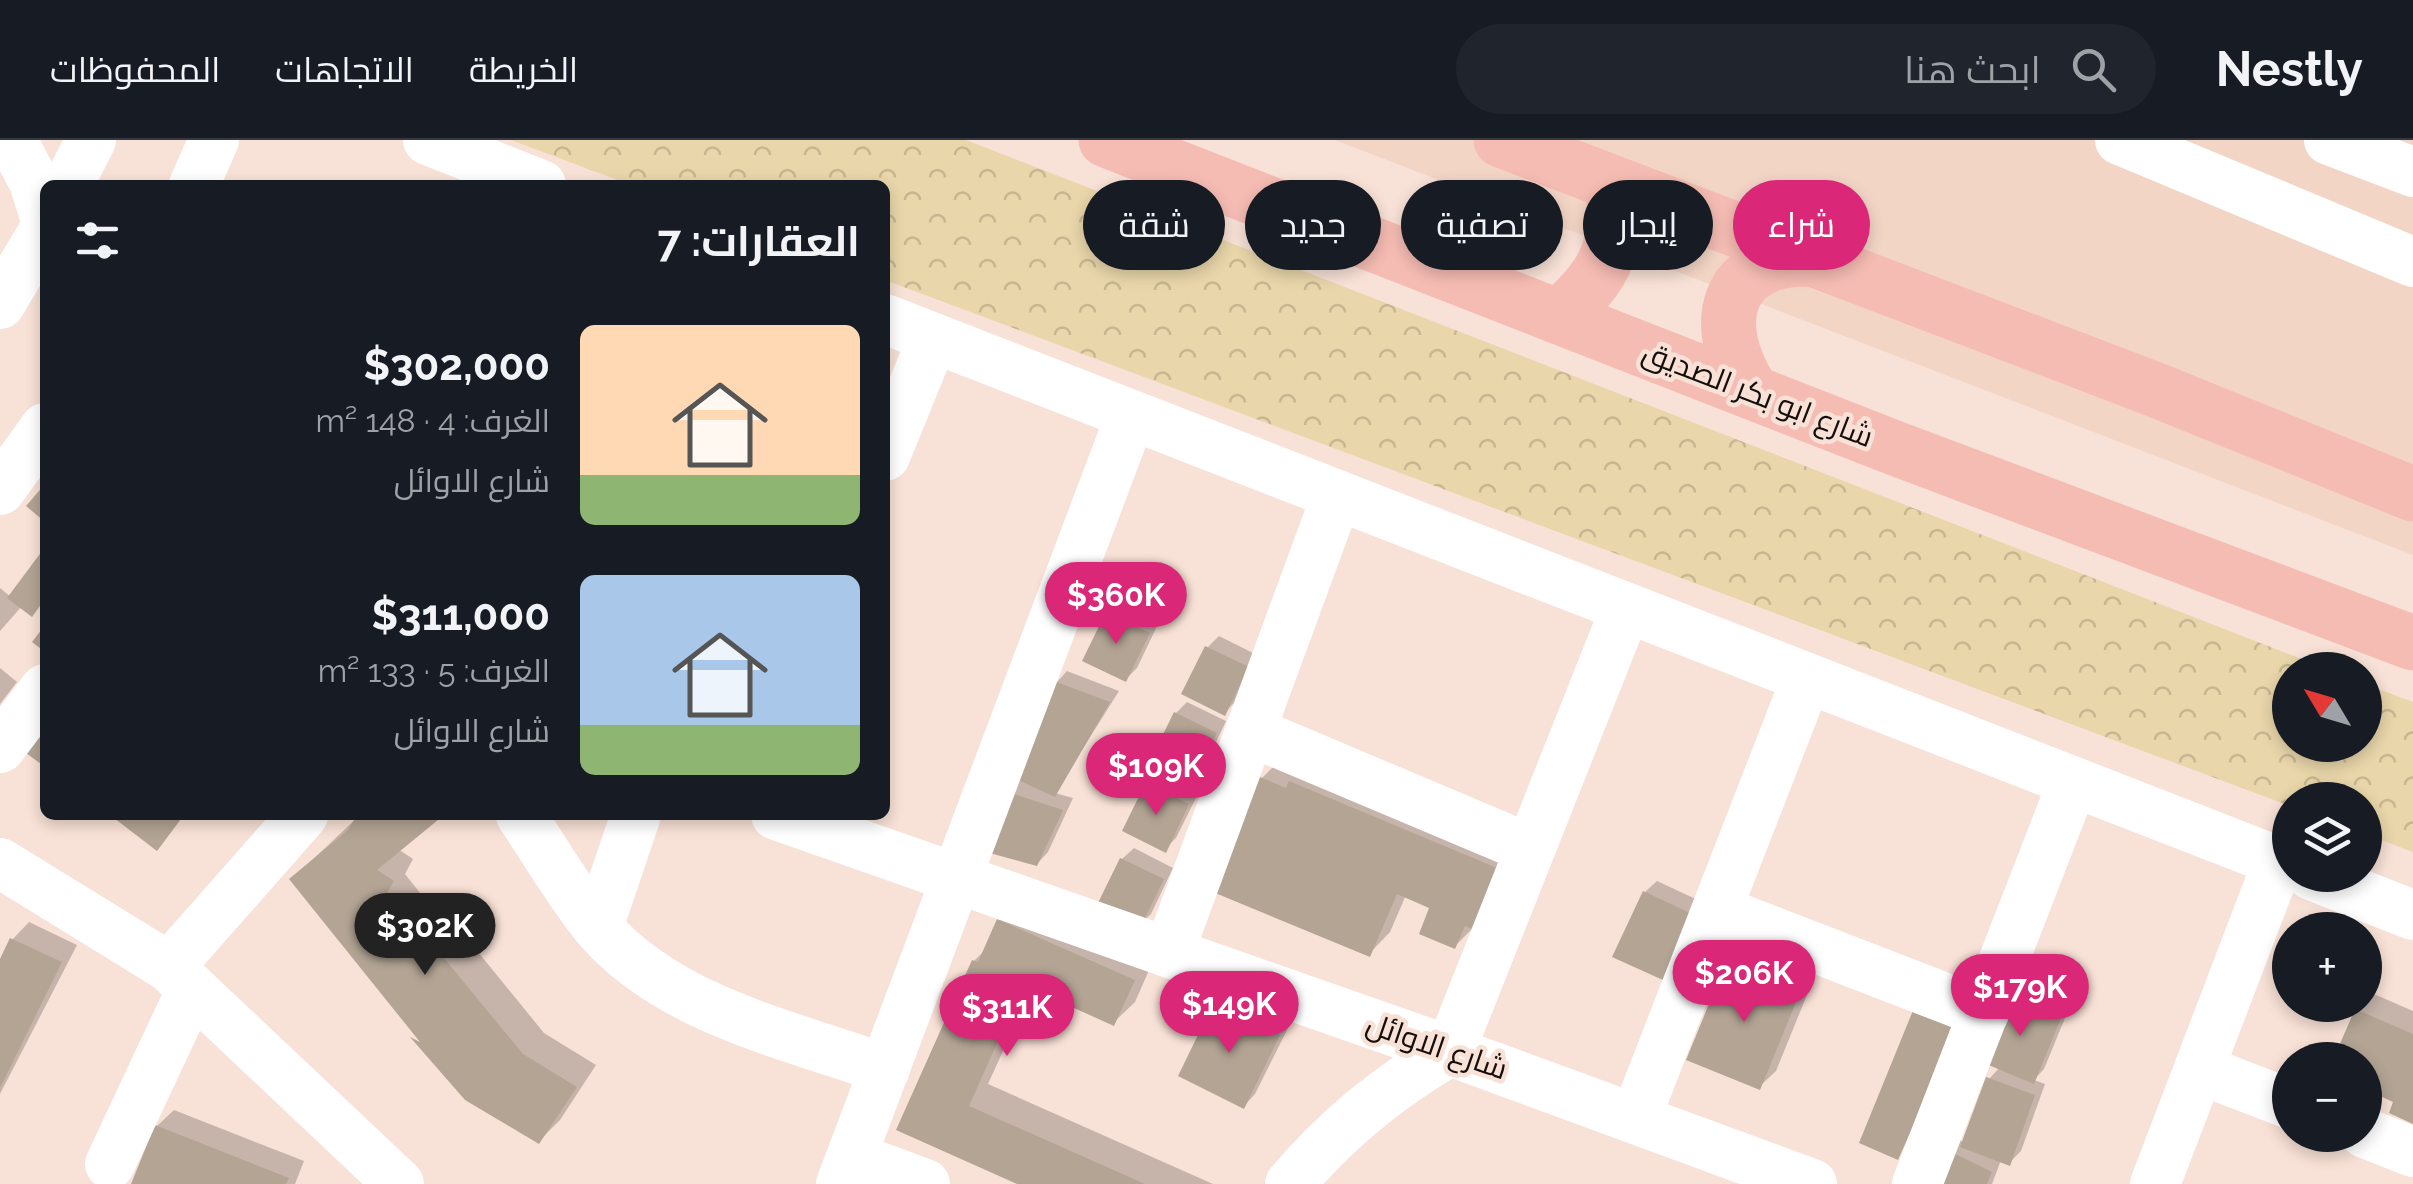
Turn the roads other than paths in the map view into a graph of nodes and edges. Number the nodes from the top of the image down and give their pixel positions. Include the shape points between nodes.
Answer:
1 (12, 140) edge
2 (91, 140) edge
3 (214, 140) edge
4 (428, 140) edge
5 (1106, 140) edge
6 (1501, 140) edge
7 (2120, 140) edge
8 (2330, 140) edge
9 (2413, 172) edge
10 (71, 180) edge
11 (196, 180) edge
12 (528, 180) edge
13 (1605, 180) edge
14 (40, 201) edge
15 (40, 237) edge
16 (2413, 262) edge
17 (1602, 270) edge
18 (1758, 270) edge
19 (1840, 270) edge
20 (0, 304) edge
21 (1558, 316) junction
22 (890, 322) edge
23 (933, 338) junction
24 (1751, 390) junction
25 (1131, 415) junction
26 (40, 435) edge
27 (890, 444) edge
28 (0, 490) edge
29 (2413, 494) edge
30 (1336, 495) junction
31 (1626, 608) junction
32 (2413, 643) edge
33 (1806, 680) junction
34 (40, 696) edge
35 (1250, 732) junction
36 (0, 748) edge
37 (2073, 782) junction
38 (299, 820) edge
39 (524, 820) edge
40 (634, 820) edge
41 (790, 820) edge
42 (1530, 849) junction
43 (2272, 860) edge
44 (0, 864) edge
45 (958, 878) junction
46 (2282, 892) edge
47 (2354, 892) edge
48 (1717, 910) junction
49 (2413, 915) edge
50 (598, 927) junction
51 (1169, 952) junction
52 (181, 978) junction
53 (1984, 1013) junction
54 (1450, 1051) junction
55 (885, 1069) junction
56 (2200, 1069) junction
57 (2272, 1097) edge
58 (1636, 1117) junction
59 (2382, 1140) edge
60 (2413, 1152) edge
61 (110, 1164) dead end
62 (846, 1170) edge
63 (399, 1184) edge
64 (924, 1184) edge
65 (1290, 1184) edge
66 (1812, 1184) edge
67 (1917, 1184) edge
68 (2155, 1184) edge

1 - 14 street
2 - 10 street
3 - 11 street
4 - 12 street
5 - 21 main road, شارع ابو بكر الصديق
6 - 13 main road
7 - 16 street
8 - 9 street
15 - 20 street
17 - 21 main road
18 - 24 main road via 1726,320 1728,346
19 - 29 main road
21 - 24 main road, شارع ابو بكر الصديق
22 - 23 street
23 - 25 street
23 - 27 street
24 - 32 main road, شارع ابو بكر الصديق
25 - 30 street
25 - 45 street
26 - 28 street
30 - 31 street
30 - 35 street
31 - 33 street
31 - 42 street
33 - 37 street
33 - 48 street
34 - 36 street
35 - 42 street
35 - 51 street
37 - 43 street
37 - 53 street
38 - 52 street
39 - 50 street
40 - 50 street
41 - 45 street, شارع الاوائل
42 - 54 street
44 - 52 street
45 - 51 street, شارع الاوائل
45 - 55 street
46 - 56 street
47 - 49 street
48 - 53 street
48 - 58 street
50 - 55 street via 630,960 682,994
51 - 54 street, شارع الاوائل
52 - 61 street
52 - 63 street
53 - 67 street
54 - 58 street, شارع الاوائل
54 - 65 street via 1388,1087 1333,1133
55 - 62 street
56 - 57 street
56 - 68 street
58 - 66 street, شارع الاوائل
59 - 60 street
62 - 64 street

